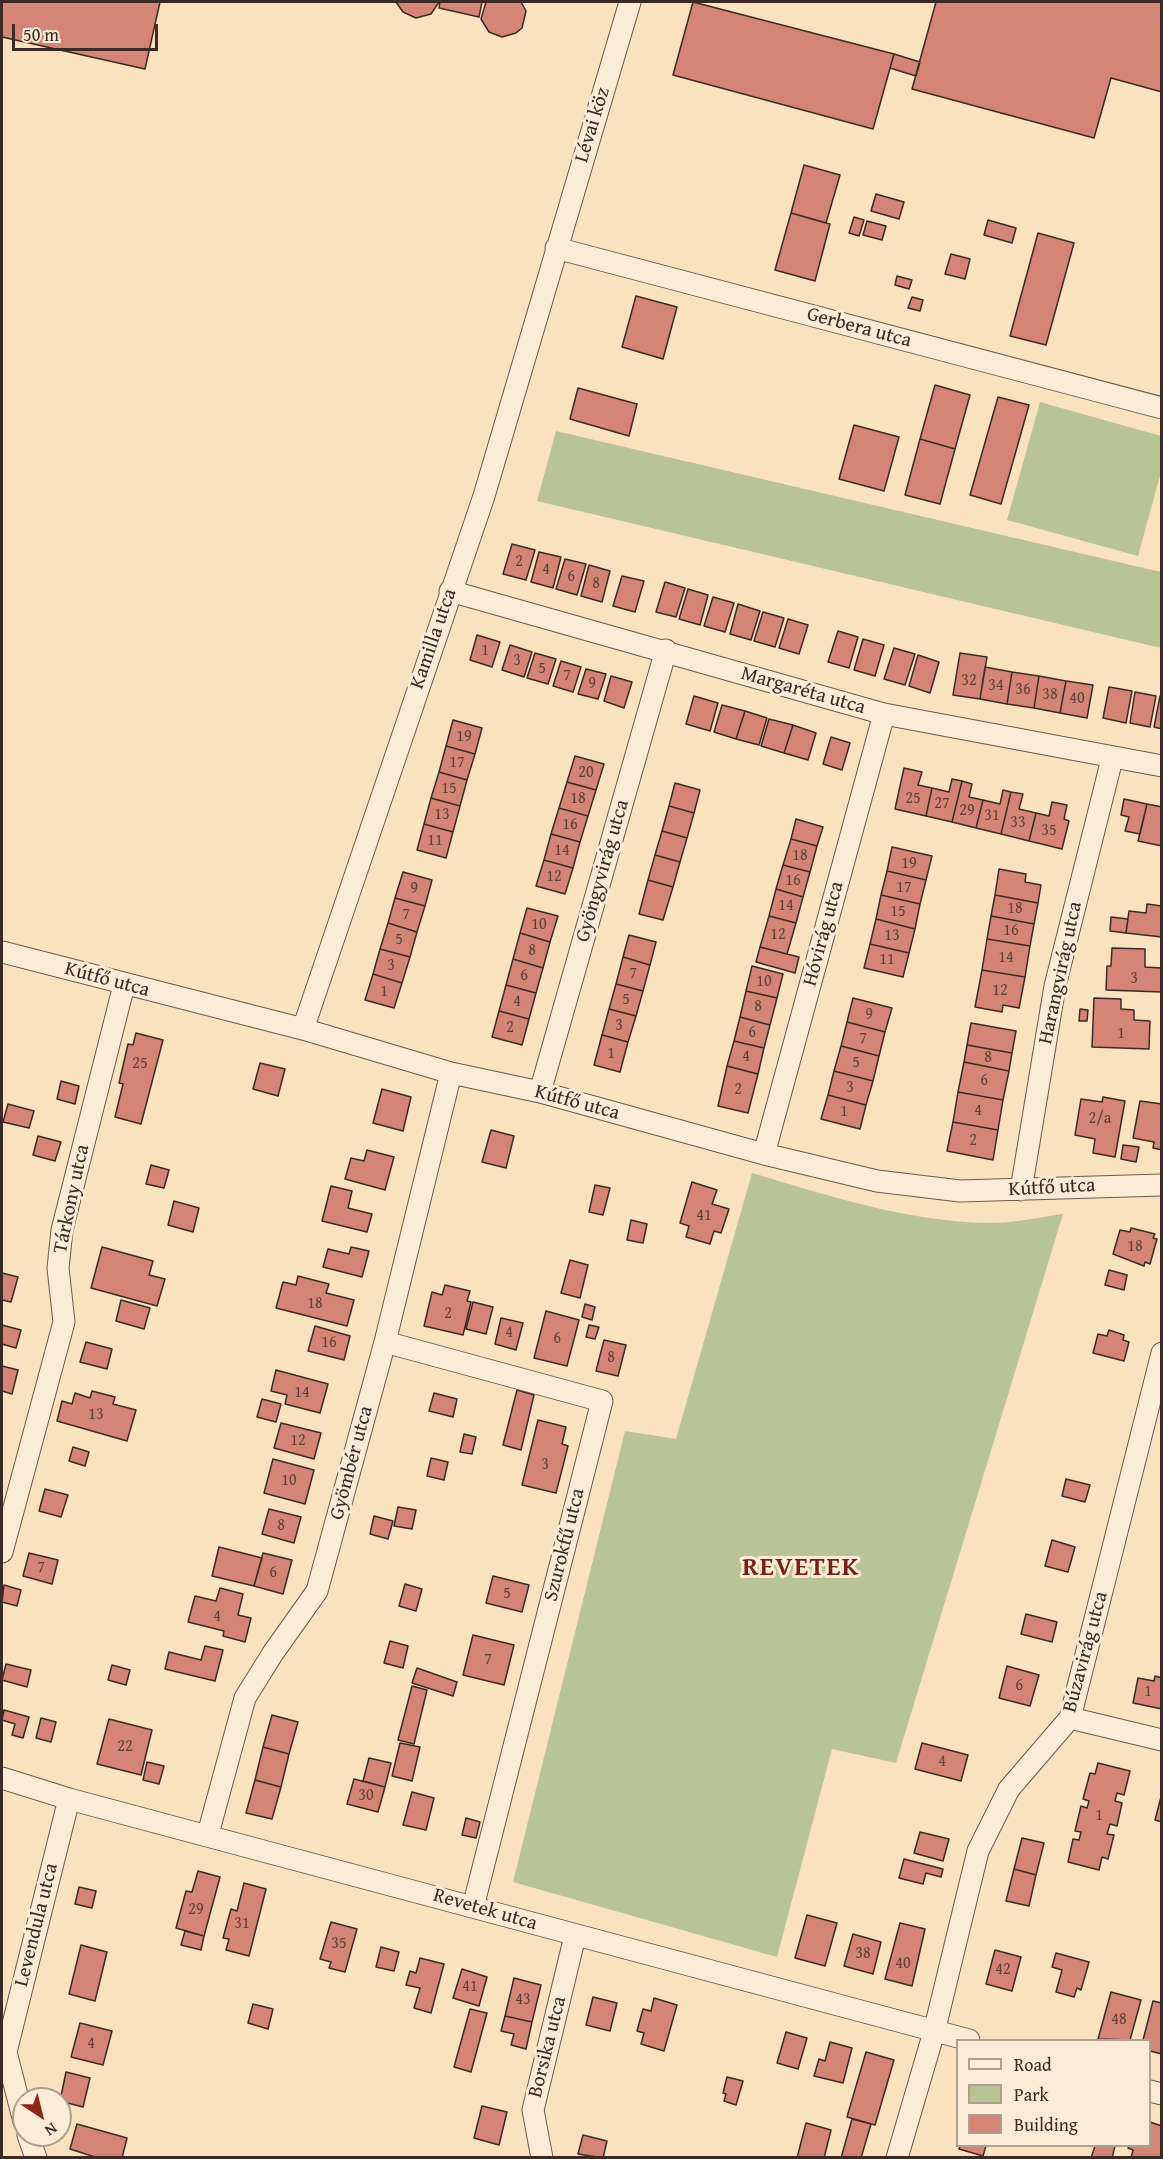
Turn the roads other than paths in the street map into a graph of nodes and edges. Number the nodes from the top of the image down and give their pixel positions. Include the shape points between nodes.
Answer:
1 (630, 2) edge
2 (556, 248) junction
3 (1161, 408) edge
4 (450, 591) junction
5 (666, 650) junction
6 (884, 714) junction
7 (1112, 759) junction
8 (1161, 766) edge
9 (2, 952) edge
10 (124, 985) junction
11 (303, 1029) junction
12 (451, 1073) junction
13 (540, 1092) junction
14 (764, 1154) junction
15 (1161, 1185) edge
16 (1021, 1190) junction
17 (385, 1342) junction
18 (1161, 1353) edge
19 (2, 1552) edge
20 (1070, 1718) junction
21 (1161, 1740) edge
22 (2, 1778) edge
23 (69, 1799) junction
24 (208, 1834) junction
25 (473, 1906) junction
26 (575, 1936) junction
27 (934, 2032) junction
28 (965, 2039) edge
29 (4, 2051) edge
30 (14, 2087) edge
31 (542, 2157) edge
32 (897, 2157) edge

1 - 2 street, Lévai köz
2 - 3 street, Gerbera utca
2 - 4 street, Kamilla utca via 512,408
4 - 5 street, Margaréta utca
4 - 11 street, Kamilla utca
5 - 6 street, Margaréta utca
5 - 13 street, Gyöngyvirág utca
6 - 7 street, Margaréta utca
6 - 14 street, Hóvirág utca
7 - 8 street, Margaréta utca
7 - 16 street, Harangvirág utca via 1055,986
9 - 10 street, Kútfő utca
10 - 11 street, Kútfő utca
10 - 19 street, Tárkony utca via 62,1230 58,1268 64,1322
11 - 12 street, Kútfő utca
12 - 13 street, Kútfő utca
12 - 17 street, Gyömbér utca
13 - 14 street, Kútfő utca
14 - 16 street, Kútfő utca via 877,1181 960,1191
15 - 16 street, Kútfő utca
17 - 24 street, Gyömbér utca via 317,1591 245,1698
17 - 25 street, Szurokfű utca via 602,1401
18 - 20 street, Búzavirág utca
20 - 21 street
20 - 27 street, Búzavirág utca via 1009,1790 978,1851
22 - 23 street, Revetek utca
23 - 24 street, Revetek utca
23 - 29 street, Levendula utca
24 - 25 street, Revetek utca
25 - 26 street, Revetek utca
26 - 27 street, Revetek utca
26 - 31 street, Borsika utca via 532,2110
27 - 28 street, Revetek utca
27 - 32 street, Búzavirág utca
29 - 30 street, Levendula utca

